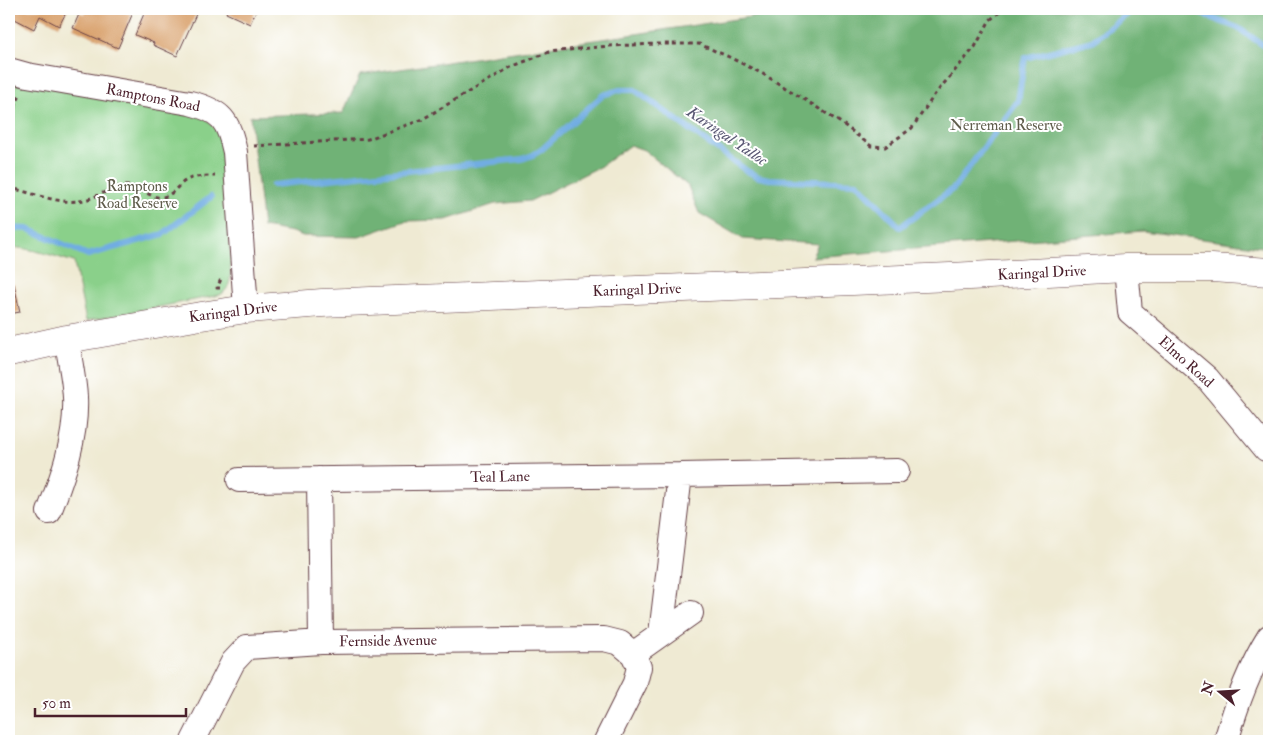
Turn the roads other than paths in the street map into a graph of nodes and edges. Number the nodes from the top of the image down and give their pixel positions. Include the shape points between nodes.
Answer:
1 (9, 70) edge
2 (1126, 268) junction
3 (1269, 272) edge
4 (246, 297) junction
5 (67, 339) junction
6 (9, 352) edge
7 (1266, 449) dead end
8 (897, 471) dead end
9 (680, 475) junction
10 (319, 479) junction
11 (239, 480) dead end
12 (49, 512) dead end
13 (691, 613) dead end
14 (661, 634) junction
15 (1269, 637) edge
16 (321, 642) junction
17 (633, 654) junction
18 (193, 741) edge
19 (606, 741) edge
20 (1226, 741) edge

1 - 4 street, Ramptons Road via 203,106 221,117 228,126 234,148
2 - 3 main road, Karingal Drive
2 - 4 main road, Karingal Drive via 322,303
2 - 7 street, Elmo Road via 1130,312 1207,378
4 - 5 main road, Karingal Drive via 195,317
5 - 6 main road, Karingal Drive
5 - 12 street via 75,397 73,429 67,460
8 - 9 street, Teal Lane
9 - 10 street, Teal Lane
9 - 14 street
10 - 11 street, Teal Lane
10 - 16 street
13 - 14 street
14 - 17 street
15 - 20 street via 1242,691
16 - 17 street, Fernside Avenue via 604,639 620,643
16 - 18 street, Fernside Avenue via 247,647 233,662
17 - 19 street via 639,667 635,683

